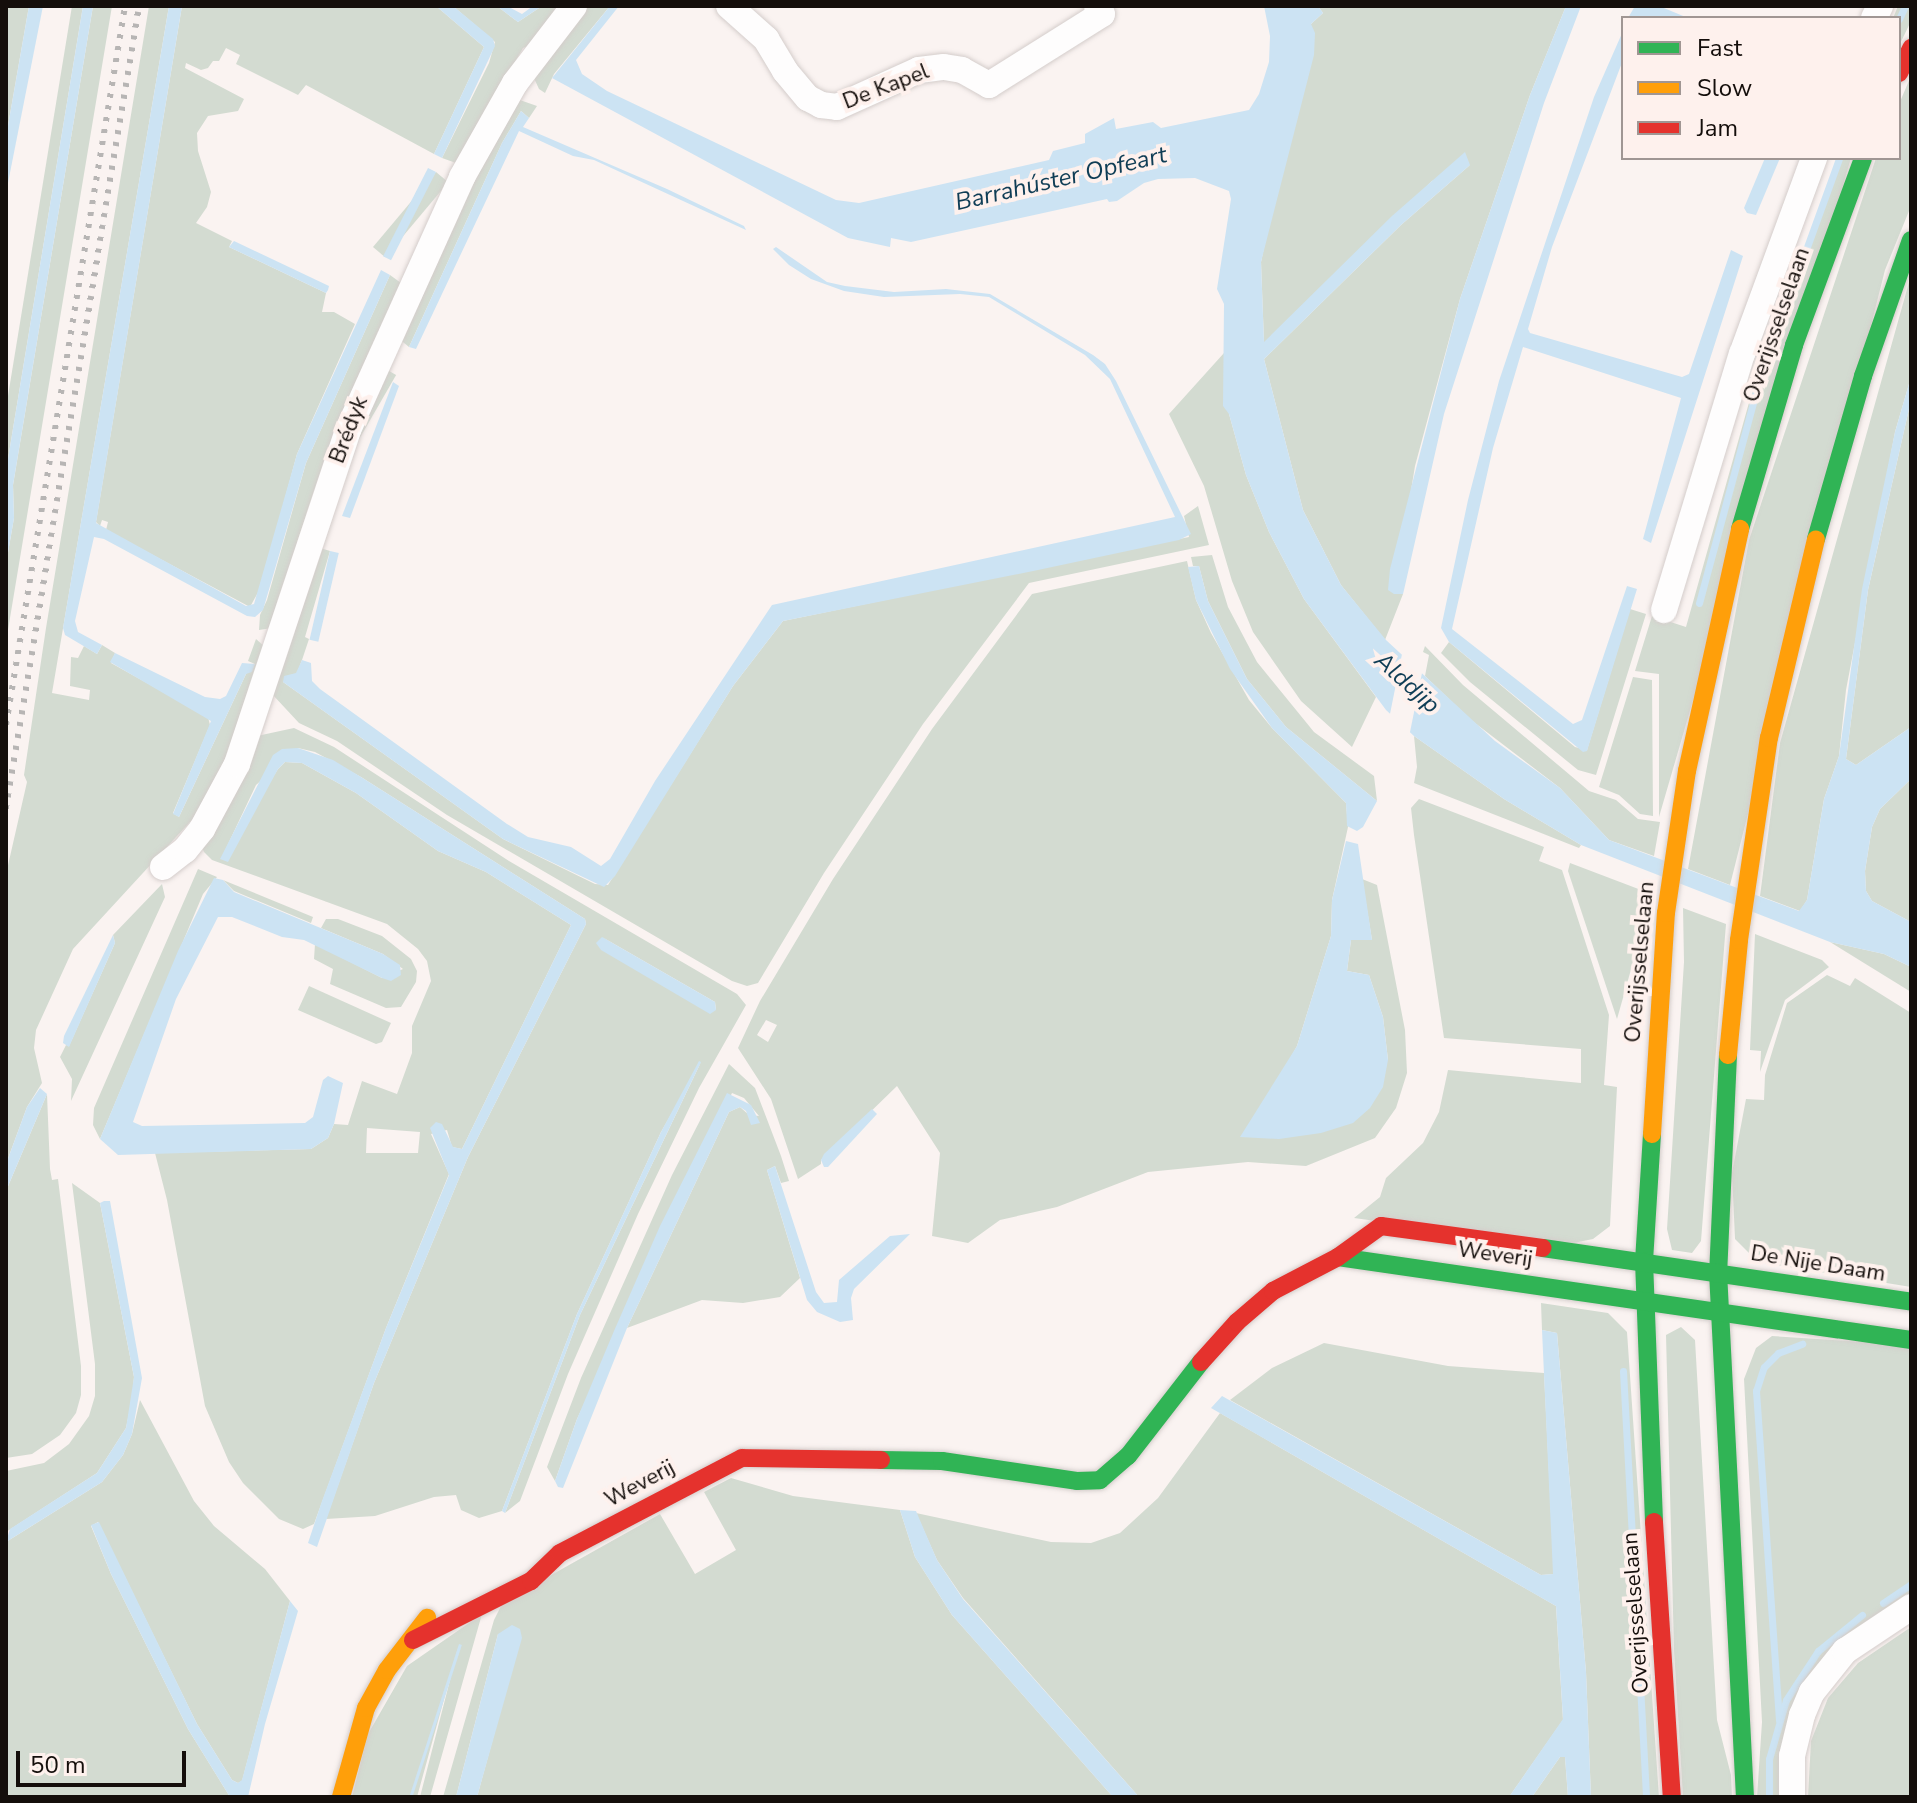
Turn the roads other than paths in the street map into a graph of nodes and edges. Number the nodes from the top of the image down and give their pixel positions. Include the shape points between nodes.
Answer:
1 (574, 6) edge
2 (729, 6) edge
3 (1097, 6) edge
4 (1911, 48) edge
5 (1901, 69) edge
6 (1813, 160) edge
7 (1862, 160) edge
8 (1911, 240) edge
9 (1664, 610) dead end
10 (163, 867) dead end
11 (1338, 1257) junction
12 (1644, 1261) junction
13 (1718, 1272) junction
14 (1644, 1300) junction
15 (1911, 1302) edge
16 (1719, 1315) junction
17 (1911, 1340) edge
18 (560, 1553) junction
19 (525, 1560) dead end
20 (478, 1586) dead end
21 (1911, 1607) edge
22 (413, 1640) junction
23 (341, 1797) edge
24 (1672, 1797) edge
25 (1745, 1797) edge
26 (1792, 1797) edge

1 - 10 street, Brédyk via 515,83 462,177 348,430 237,764 202,829
2 - 3 street, De Kapel via 766,39 808,98 837,107 919,70 962,70 989,85 1102,14
4 - 5 main road
6 - 9 street via 1742,354
7 - 12 main road, Overijsselselaan via 1765,433 1708,665 1666,913
8 - 13 main road via 1858,391 1805,578 1769,738 1739,940 1725,1088
11 - 12 main road, Weverij via 1381,1226
11 - 14 main road, Weverij
11 - 18 main road, Weverij via 1273,1291 1237,1322 1128,1456 1100,1480 942,1461 742,1458
12 - 13 main road, Weverij
12 - 14 main road, Overijsselselaan
13 - 15 main road, De Nije Daam
13 - 16 main road
14 - 16 main road, Weverij
14 - 24 main road, Overijsselselaan
16 - 17 main road
16 - 25 main road
18 - 19 main road, Weverij
18 - 22 main road, Weverij via 531,1581
20 - 22 main road, Weverij via 424,1620
21 - 26 street via 1845,1651 1812,1692 1792,1756
22 - 23 main road, Weverij via 387,1670 366,1708

